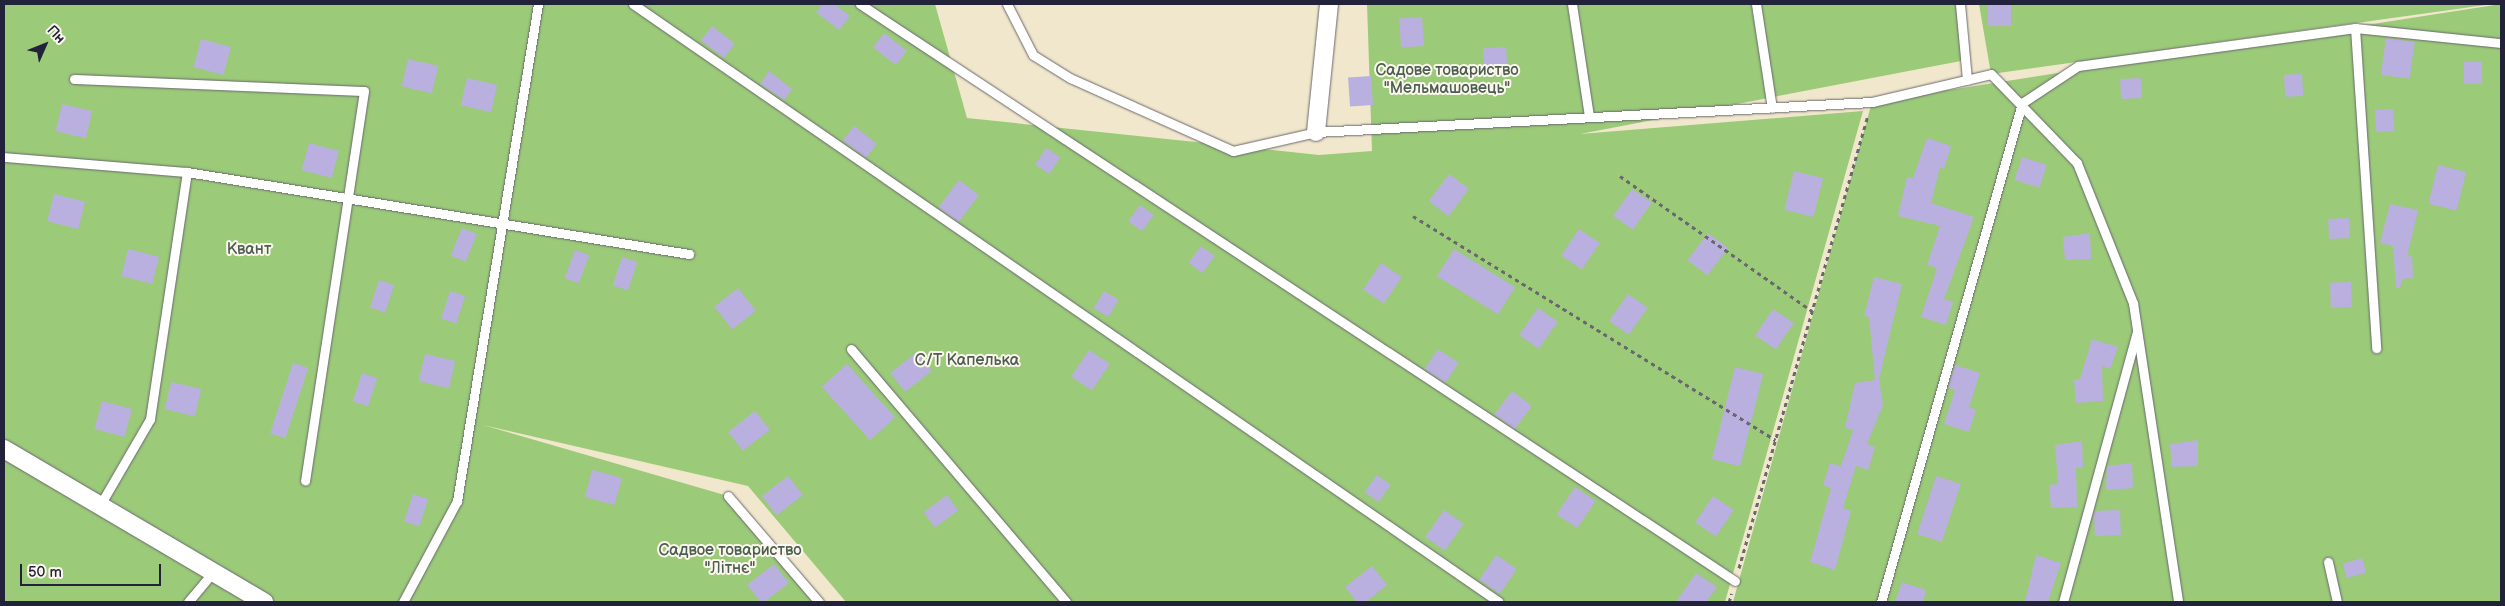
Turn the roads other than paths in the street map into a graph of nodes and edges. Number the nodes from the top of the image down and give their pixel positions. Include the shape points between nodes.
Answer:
1 (538, 4) edge
2 (633, 4) edge
3 (860, 4) edge
4 (1007, 4) edge
5 (1328, 4) edge
6 (1572, 4) edge
7 (1756, 4) edge
8 (1960, 4) edge
9 (2355, 28) junction
10 (2501, 43) edge
11 (74, 79) dead end
12 (1967, 80) junction
13 (2022, 103) junction
14 (1772, 108) junction
15 (1589, 117) junction
16 (1316, 132) junction
17 (4, 157) edge
18 (187, 172) junction
19 (348, 198) junction
20 (502, 224) junction
21 (689, 254) dead end
22 (2138, 330) junction
23 (2376, 348) dead end
24 (851, 350) dead end
25 (5, 451) edge
26 (305, 481) dead end
27 (728, 496) dead end
28 (100, 505) junction
29 (2328, 562) dead end
30 (213, 572) junction
31 (1735, 581) road end
32 (188, 602) edge
33 (264, 602) edge
34 (403, 602) edge
35 (819, 602) edge
36 (1066, 602) edge
37 (1499, 602) edge
38 (1881, 602) edge
39 (2063, 602) edge
40 (2178, 602) edge
41 (2338, 602) edge

1 - 20 lane
2 - 37 lane
3 - 31 lane
4 - 16 lane via 1033,55 1070,78 1233,151
5 - 16 street
6 - 15 lane
7 - 14 lane
8 - 12 lane
9 - 10 lane
9 - 13 lane via 2078,66
9 - 23 lane
11 - 19 lane via 364,92
12 - 13 lane via 1991,74
12 - 14 lane via 1872,102
13 - 22 lane via 2077,163 2088,184 2133,303
13 - 38 lane
14 - 15 lane
15 - 16 lane
17 - 18 lane
18 - 19 lane
18 - 28 lane via 150,419
19 - 20 lane
19 - 26 lane
20 - 21 lane
20 - 34 lane via 457,501
22 - 39 lane
22 - 40 lane
24 - 36 lane
25 - 28 street
27 - 35 lane
28 - 30 street
29 - 41 lane
30 - 32 lane
30 - 33 street

